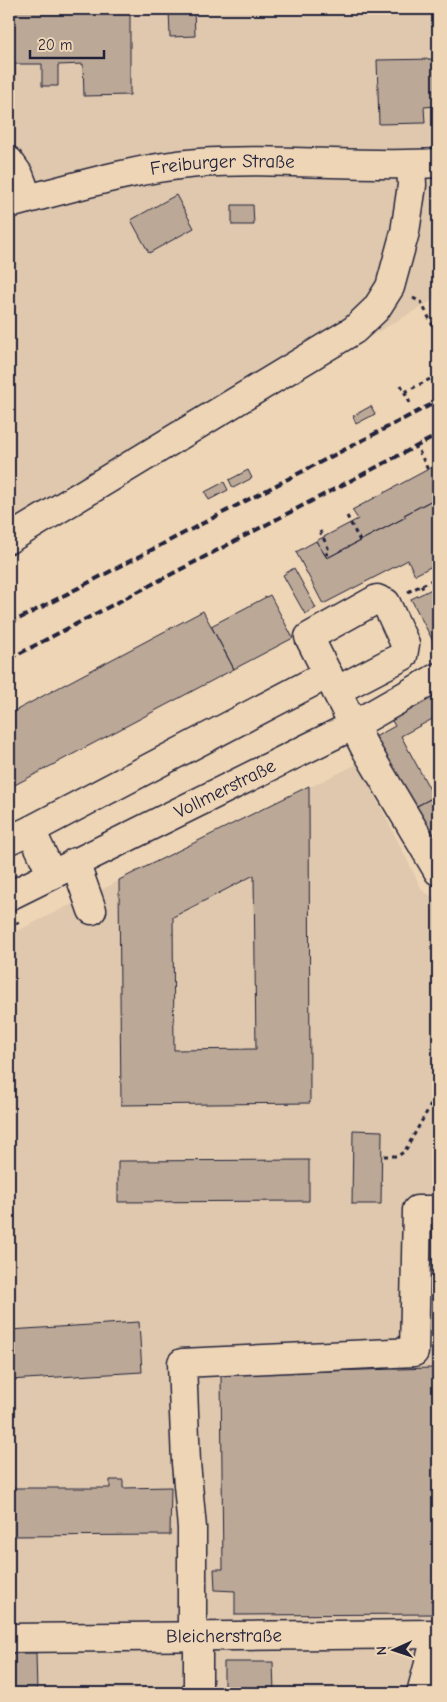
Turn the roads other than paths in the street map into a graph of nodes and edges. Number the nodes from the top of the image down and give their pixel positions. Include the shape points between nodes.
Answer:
1 (9, 161) edge
2 (438, 163) edge
3 (410, 164) junction
4 (18, 202) edge
5 (11, 537) edge
6 (438, 677) edge
7 (332, 683) junction
8 (354, 725) junction
9 (20, 835) edge
10 (64, 869) junction
11 (438, 871) edge
12 (9, 896) edge
13 (92, 910) dead end
14 (438, 1210) edge
15 (438, 1634) edge
16 (189, 1637) junction
17 (9, 1638) edge
18 (198, 1693) edge
19 (421, 1693) edge

1 - 4 street via 20,174
2 - 3 street, Freiburger Straße
3 - 4 street, Freiburger Straße via 198,163 91,182
3 - 5 street via 412,185 405,232 390,287 376,310 354,330
6 - 8 street, Vollmerstraße
7 - 7 street via 309,637 377,599 386,603 406,644 403,656
7 - 8 street
7 - 9 street
8 - 10 street, Vollmerstraße
8 - 11 street
9 - 10 street
10 - 12 street, Vollmerstraße
10 - 13 street
14 - 16 street via 417,1210 414,1352 182,1363 192,1528
15 - 16 street, Bleicherstraße
15 - 19 street
16 - 17 street, Bleicherstraße
16 - 18 street

